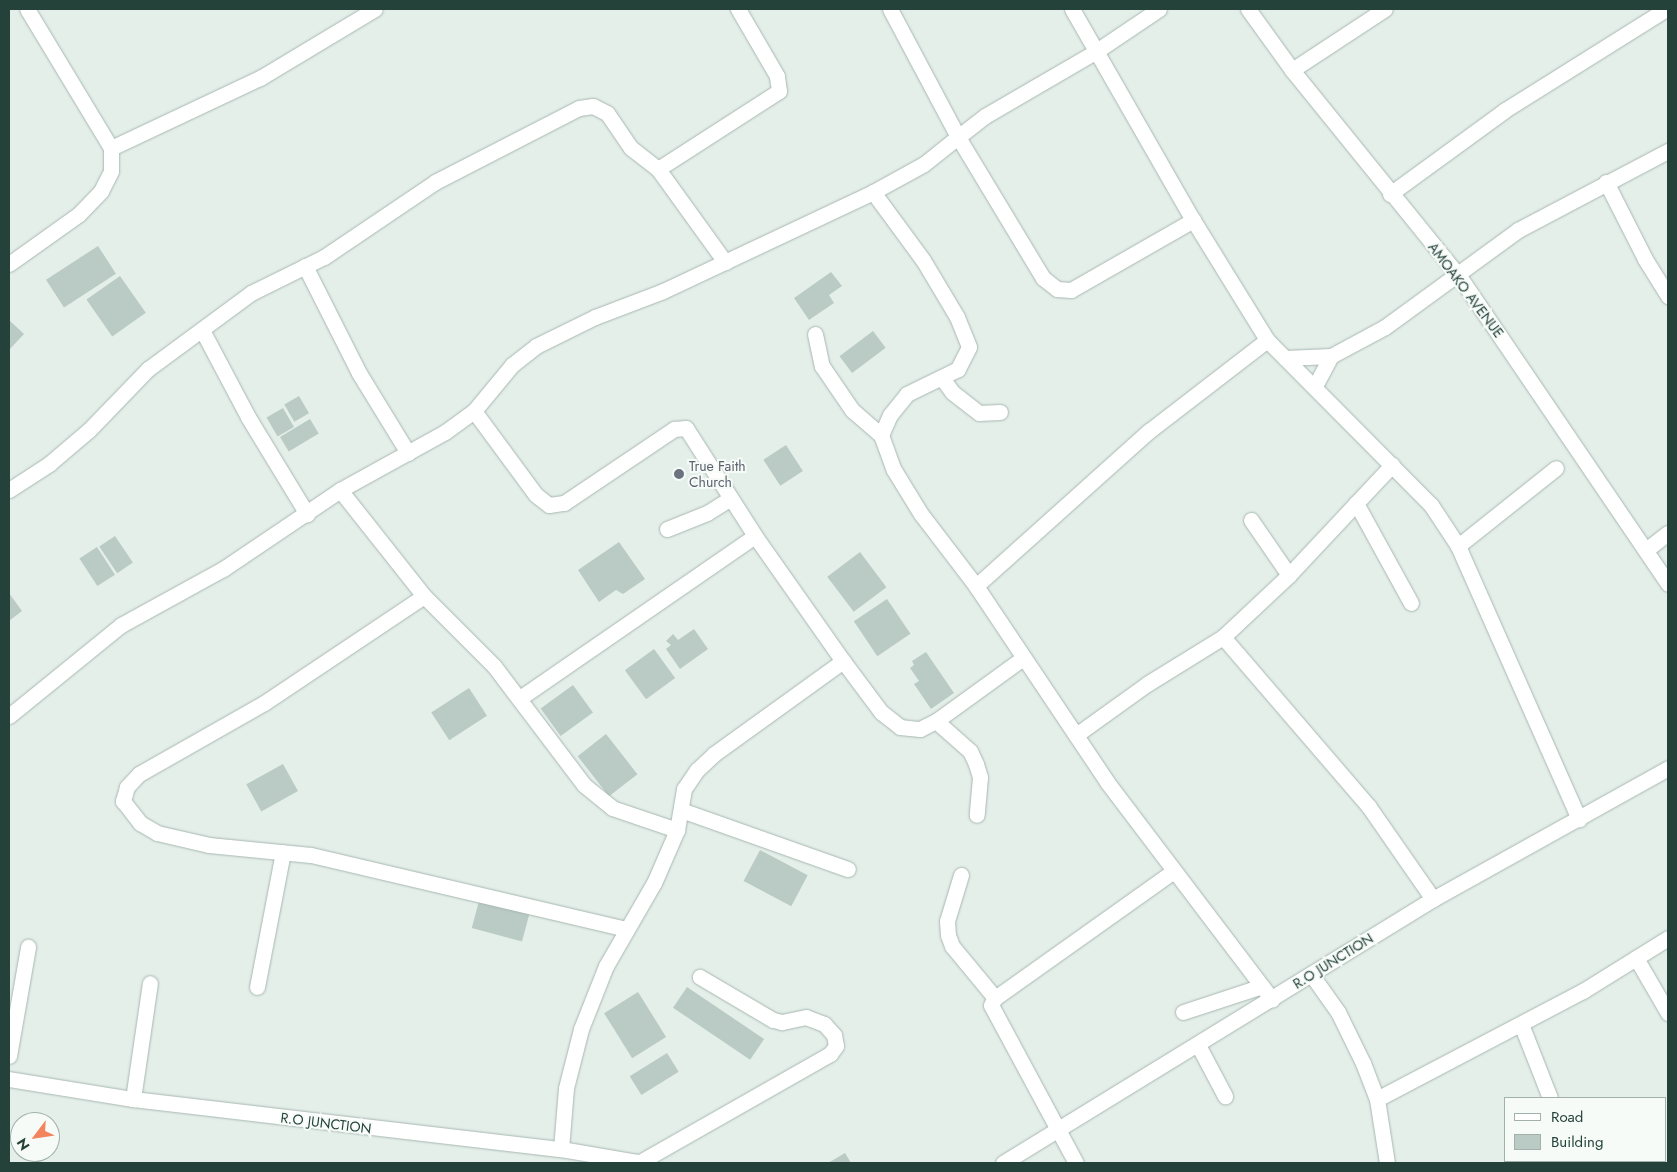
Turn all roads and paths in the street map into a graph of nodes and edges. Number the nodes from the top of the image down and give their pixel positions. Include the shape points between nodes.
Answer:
1 (27, 9) edge
2 (375, 9) edge
3 (738, 9) edge
4 (890, 9) edge
5 (1072, 9) edge
6 (1159, 9) edge
7 (1248, 9) edge
8 (1384, 9) edge
9 (1666, 9) edge
10 (1094, 52) junction
11 (1292, 70) junction
12 (958, 137) junction
13 (111, 148) junction
14 (1668, 151) edge
15 (658, 169) junction
16 (1606, 182) junction
17 (873, 192) junction
18 (1390, 194) junction
19 (1193, 220) junction
20 (726, 262) junction
21 (9, 264) edge
22 (305, 266) junction
23 (1459, 276) junction
24 (1668, 296) edge
25 (202, 330) junction
26 (815, 334) dead end
27 (1267, 340) junction
28 (1331, 356) junction
29 (1285, 358) junction
30 (942, 378) junction
31 (1315, 386) junction
32 (474, 411) junction
33 (1000, 412) dead end
34 (881, 436) junction
35 (408, 453) junction
36 (1392, 466) junction
37 (1556, 468) dead end
38 (9, 490) edge
39 (340, 490) junction
40 (731, 498) junction
41 (1356, 503) junction
42 (307, 514) junction
43 (1251, 520) dead end
44 (667, 529) dead end
45 (1668, 533) edge
46 (755, 536) junction
47 (1458, 546) junction
48 (1646, 550) junction
49 (1289, 575) junction
50 (1668, 584) edge
51 (976, 586) junction
52 (424, 596) junction
53 (1411, 603) dead end
54 (1222, 637) junction
55 (1023, 658) junction
56 (843, 661) junction
57 (520, 698) junction
58 (9, 716) edge
59 (936, 721) junction
60 (1076, 734) junction
61 (1668, 768) edge
62 (681, 810) junction
63 (978, 815) dead end
64 (1579, 819) junction
65 (677, 830) junction
66 (282, 852) junction
67 (848, 869) dead end
68 (1174, 871) junction
69 (960, 875) dead end
70 (1433, 900) junction
71 (626, 929) junction
72 (1668, 938) edge
73 (28, 947) dead end
74 (1636, 958) junction
75 (1311, 974) junction
76 (700, 977) dead end
77 (150, 983) dead end
78 (1262, 986) junction
79 (257, 987) dead end
80 (995, 998) junction
81 (1272, 999) junction
82 (1183, 1012) dead end
83 (1668, 1013) edge
84 (1521, 1024) junction
85 (1198, 1045) junction
86 (9, 1056) edge
87 (9, 1079) edge
88 (1225, 1096) dead end
89 (1550, 1097) edge
90 (133, 1099) junction
91 (1377, 1100) junction
92 (1056, 1132) junction
93 (561, 1149) junction
94 (642, 1163) edge
95 (1003, 1163) edge
96 (1076, 1163) edge
97 (1387, 1163) edge

1 - 13 street
2 - 13 street via 260,78
3 - 15 street via 777,76 779,91
4 - 12 street
5 - 10 street
6 - 10 street
7 - 11 street, AMOAKO AVENUE
8 - 11 street
9 - 18 street via 1505,110
10 - 12 street via 985,116
10 - 19 street
11 - 18 street, AMOAKO AVENUE
12 - 17 street via 924,164
12 - 19 street via 1043,278 1057,289 1071,290
13 - 21 street via 111,171 101,191 79,214
14 - 16 street
15 - 20 street
15 - 22 street via 631,148 607,113 593,106 579,108 435,182 324,257
16 - 23 street via 1518,230 1485,252
16 - 24 street via 1645,259
17 - 20 street
17 - 30 street via 923,260 957,317 969,347 958,369
18 - 23 street, AMOAKO AVENUE
19 - 27 street
20 - 32 street via 536,346 512,365
22 - 25 street via 251,293
22 - 35 street via 359,373
23 - 28 street via 1385,327
23 - 48 street, AMOAKO AVENUE
25 - 38 street via 148,369 89,430 49,464
25 - 42 street via 248,417
26 - 34 street via 822,366 852,410
27 - 29 street
27 - 51 street via 1149,431
28 - 29 street
28 - 31 street
29 - 31 street
30 - 33 street via 952,392 979,413
30 - 34 street via 907,394 890,415
31 - 36 street
32 - 35 street
32 - 40 street via 536,495 549,505 564,503 674,429 686,428
34 - 51 street via 894,470 922,514
35 - 39 street
36 - 41 street
36 - 47 street via 1431,506
37 - 47 street
39 - 42 street
39 - 52 street
40 - 44 street via 707,513
40 - 46 street
41 - 49 street
41 - 53 street
42 - 58 street via 223,569 121,625
43 - 49 street
45 - 48 street
46 - 56 street
46 - 57 street
47 - 64 street
48 - 50 street, AMOAKO AVENUE
49 - 54 street
51 - 55 street
52 - 57 street via 494,666
52 - 66 street via 346,651 179,754 139,774 127,786 123,801 140,823 157,833 208,845
54 - 60 street
54 - 70 street via 1369,807
55 - 59 street
55 - 60 street
56 - 59 street via 881,712 900,727 920,730
56 - 62 street via 714,754 697,770 684,790
57 - 65 street via 584,785 612,808
59 - 63 street via 970,751 976,764 980,777
60 - 68 street via 1107,782
61 - 64 street, R.O JUNCTION
62 - 65 street
62 - 67 street
64 - 70 street, R.O JUNCTION
65 - 71 street via 654,882
66 - 71 street
66 - 79 street
68 - 78 street
68 - 80 street
69 - 80 street via 947,922 948,935 952,946
70 - 75 street, R.O JUNCTION
71 - 93 street via 606,966 582,1029 566,1088
72 - 74 street
73 - 86 street
74 - 83 street
74 - 84 street
75 - 81 street, R.O JUNCTION
75 - 91 street via 1338,1012
76 - 94 street via 772,1020 782,1022 806,1017 824,1024 834,1035 836,1046 830,1054
77 - 90 street
78 - 81 street
78 - 82 street
80 - 92 street via 991,1005 994,1014
81 - 85 street, R.O JUNCTION
84 - 89 street
84 - 91 street
85 - 88 street
85 - 92 street, R.O JUNCTION
87 - 90 street, R.O JUNCTION
90 - 93 street, R.O JUNCTION
91 - 97 street
92 - 95 street, R.O JUNCTION
92 - 96 street
93 - 94 street, R.O JUNCTION

